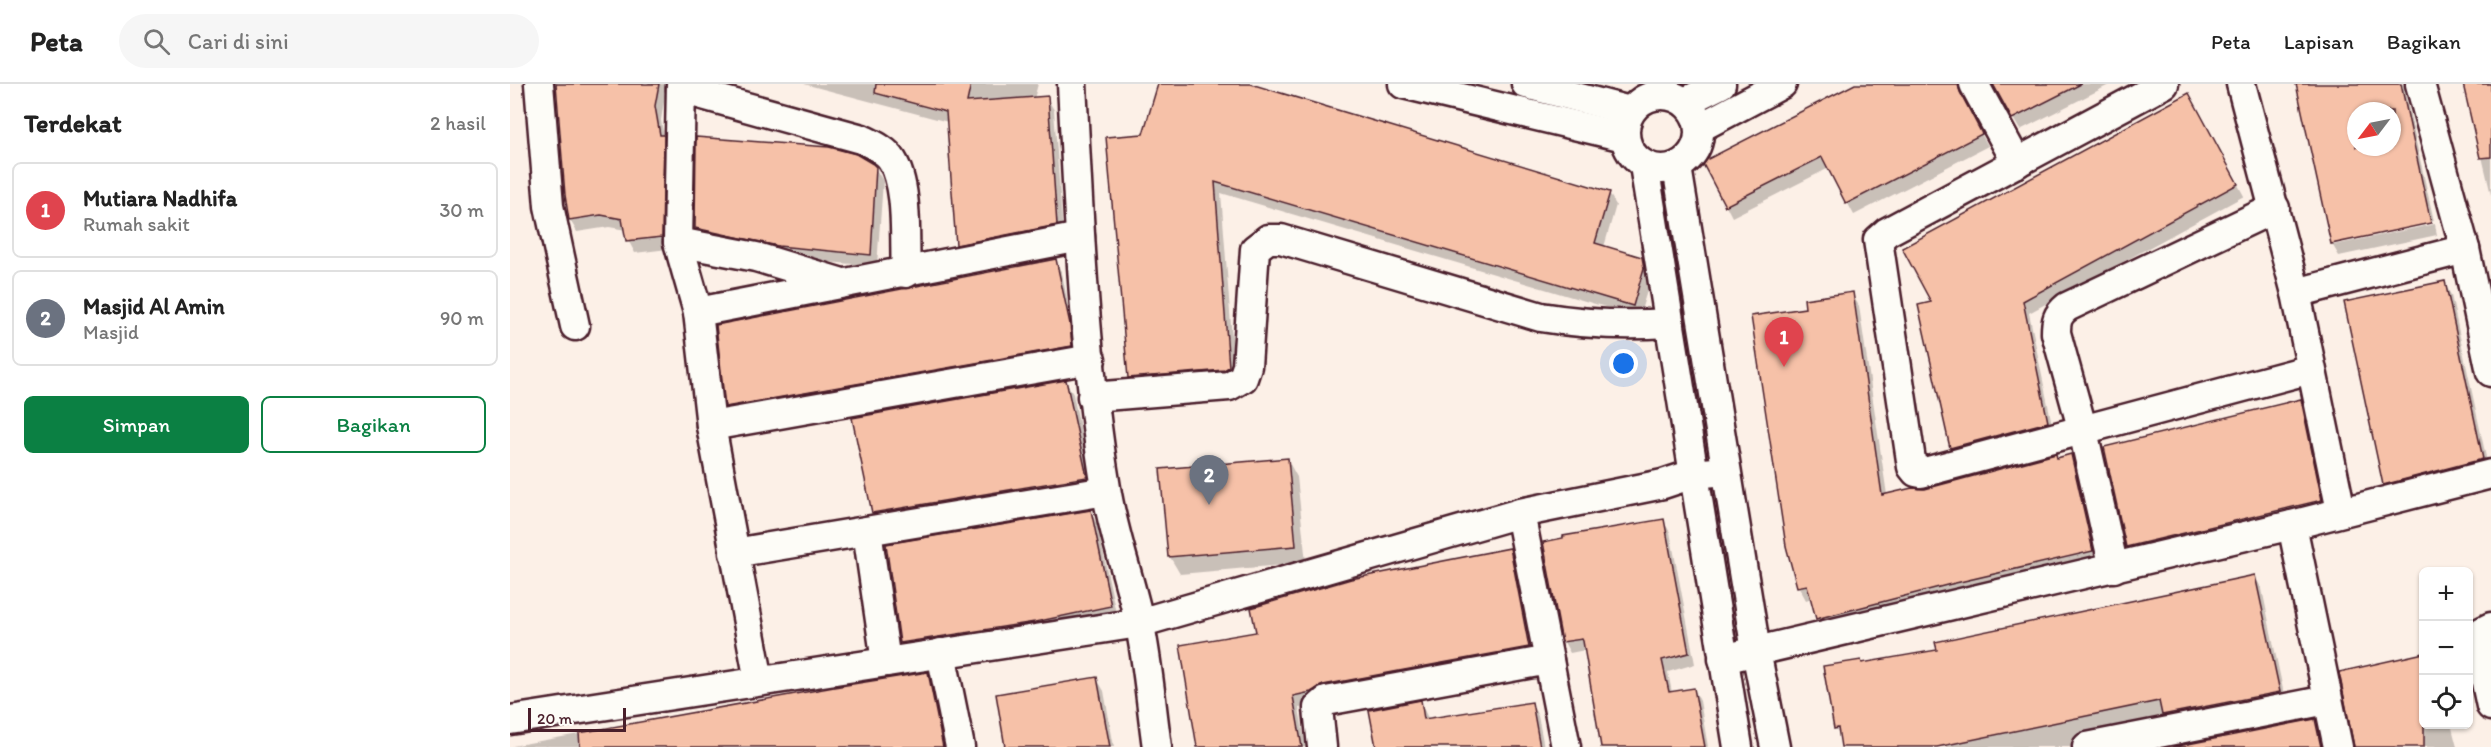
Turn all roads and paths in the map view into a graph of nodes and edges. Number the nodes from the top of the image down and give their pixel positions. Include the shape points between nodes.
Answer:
1 (540, 84) edge
2 (1072, 84) edge
3 (1403, 84) edge
4 (1526, 84) edge
5 (1721, 84) edge
6 (1782, 84) edge
7 (1974, 84) edge
8 (2164, 84) edge
9 (2241, 84) edge
10 (2420, 84) edge
11 (681, 86) edge
12 (1685, 102) junction
13 (1627, 124) junction
14 (1699, 128) junction
15 (2017, 163) junction
16 (1644, 165) junction
17 (1677, 167) junction
18 (2275, 208) junction
19 (1080, 237) junction
20 (678, 242) junction
21 (2465, 249) junction
22 (906, 273) junction
23 (842, 283) junction
24 (2296, 292) junction
25 (698, 312) junction
26 (1668, 323) junction
27 (575, 326) dead end
28 (1091, 359) junction
29 (2311, 369) junction
30 (2491, 372) edge
31 (1092, 397) junction
32 (711, 426) junction
33 (2083, 431) junction
34 (1726, 471) junction
35 (1693, 474) junction
36 (2491, 474) edge
37 (1106, 491) junction
38 (2341, 512) junction
39 (1520, 513) junction
40 (2292, 525) junction
41 (867, 531) junction
42 (734, 553) junction
43 (2114, 568) junction
44 (1139, 623) junction
45 (2491, 627) edge
46 (1756, 651) junction
47 (940, 653) junction
48 (1723, 658) junction
49 (1549, 660) junction
50 (886, 662) junction
51 (759, 681) junction
52 (2327, 700) junction
53 (2491, 706) edge
54 (510, 720) edge
55 (960, 747) edge
56 (1158, 747) edge
57 (1322, 747) edge
58 (1566, 747) edge
59 (1738, 747) edge
60 (1775, 747) edge
61 (2087, 747) edge
62 (2338, 747) edge

1 - 27 street via 549,206
2 - 19 street
3 - 13 street
4 - 13 street
5 - 12 street
6 - 14 street
7 - 15 street
8 - 15 street
9 - 18 street
10 - 21 street
11 - 20 street
11 - 22 street via 862,139 879,148 892,159 902,188
12 - 13 street via 1672,95 1656,94 1641,100
12 - 14 street via 1695,113
13 - 16 street via 1631,153
14 - 17 street via 1694,151
15 - 33 street via 1887,231 1878,240 1912,466 1921,473
16 - 17 street via 1660,170
16 - 26 street
17 - 34 street
18 - 24 street
18 - 33 street via 2060,313 2056,333
19 - 22 street
19 - 28 street
20 - 23 street via 756,257
20 - 25 street
21 - 24 street
21 - 30 street
22 - 23 street
23 - 25 street
24 - 29 street
25 - 32 street
26 - 31 street via 1631,325 1541,317 1281,239 1268,239 1256,249 1244,378 1229,386
26 - 35 street
28 - 31 street
28 - 32 street
29 - 33 street
29 - 38 street
31 - 37 street
32 - 42 street
33 - 43 street
34 - 35 street
34 - 46 street
35 - 39 street via 1663,484
35 - 48 street
36 - 38 street
37 - 41 street
37 - 44 street
38 - 40 street
39 - 44 street
39 - 49 street
40 - 43 street
40 - 52 street
41 - 42 street
41 - 50 street
42 - 51 street
43 - 46 street
44 - 47 street
44 - 56 street
45 - 53 street via 2481,632 2477,640
46 - 48 street
46 - 60 street
47 - 50 street
47 - 55 street
48 - 59 street
49 - 57 street via 1326,701 1317,708
49 - 58 street
50 - 51 street
51 - 54 street
52 - 61 street
52 - 62 street

